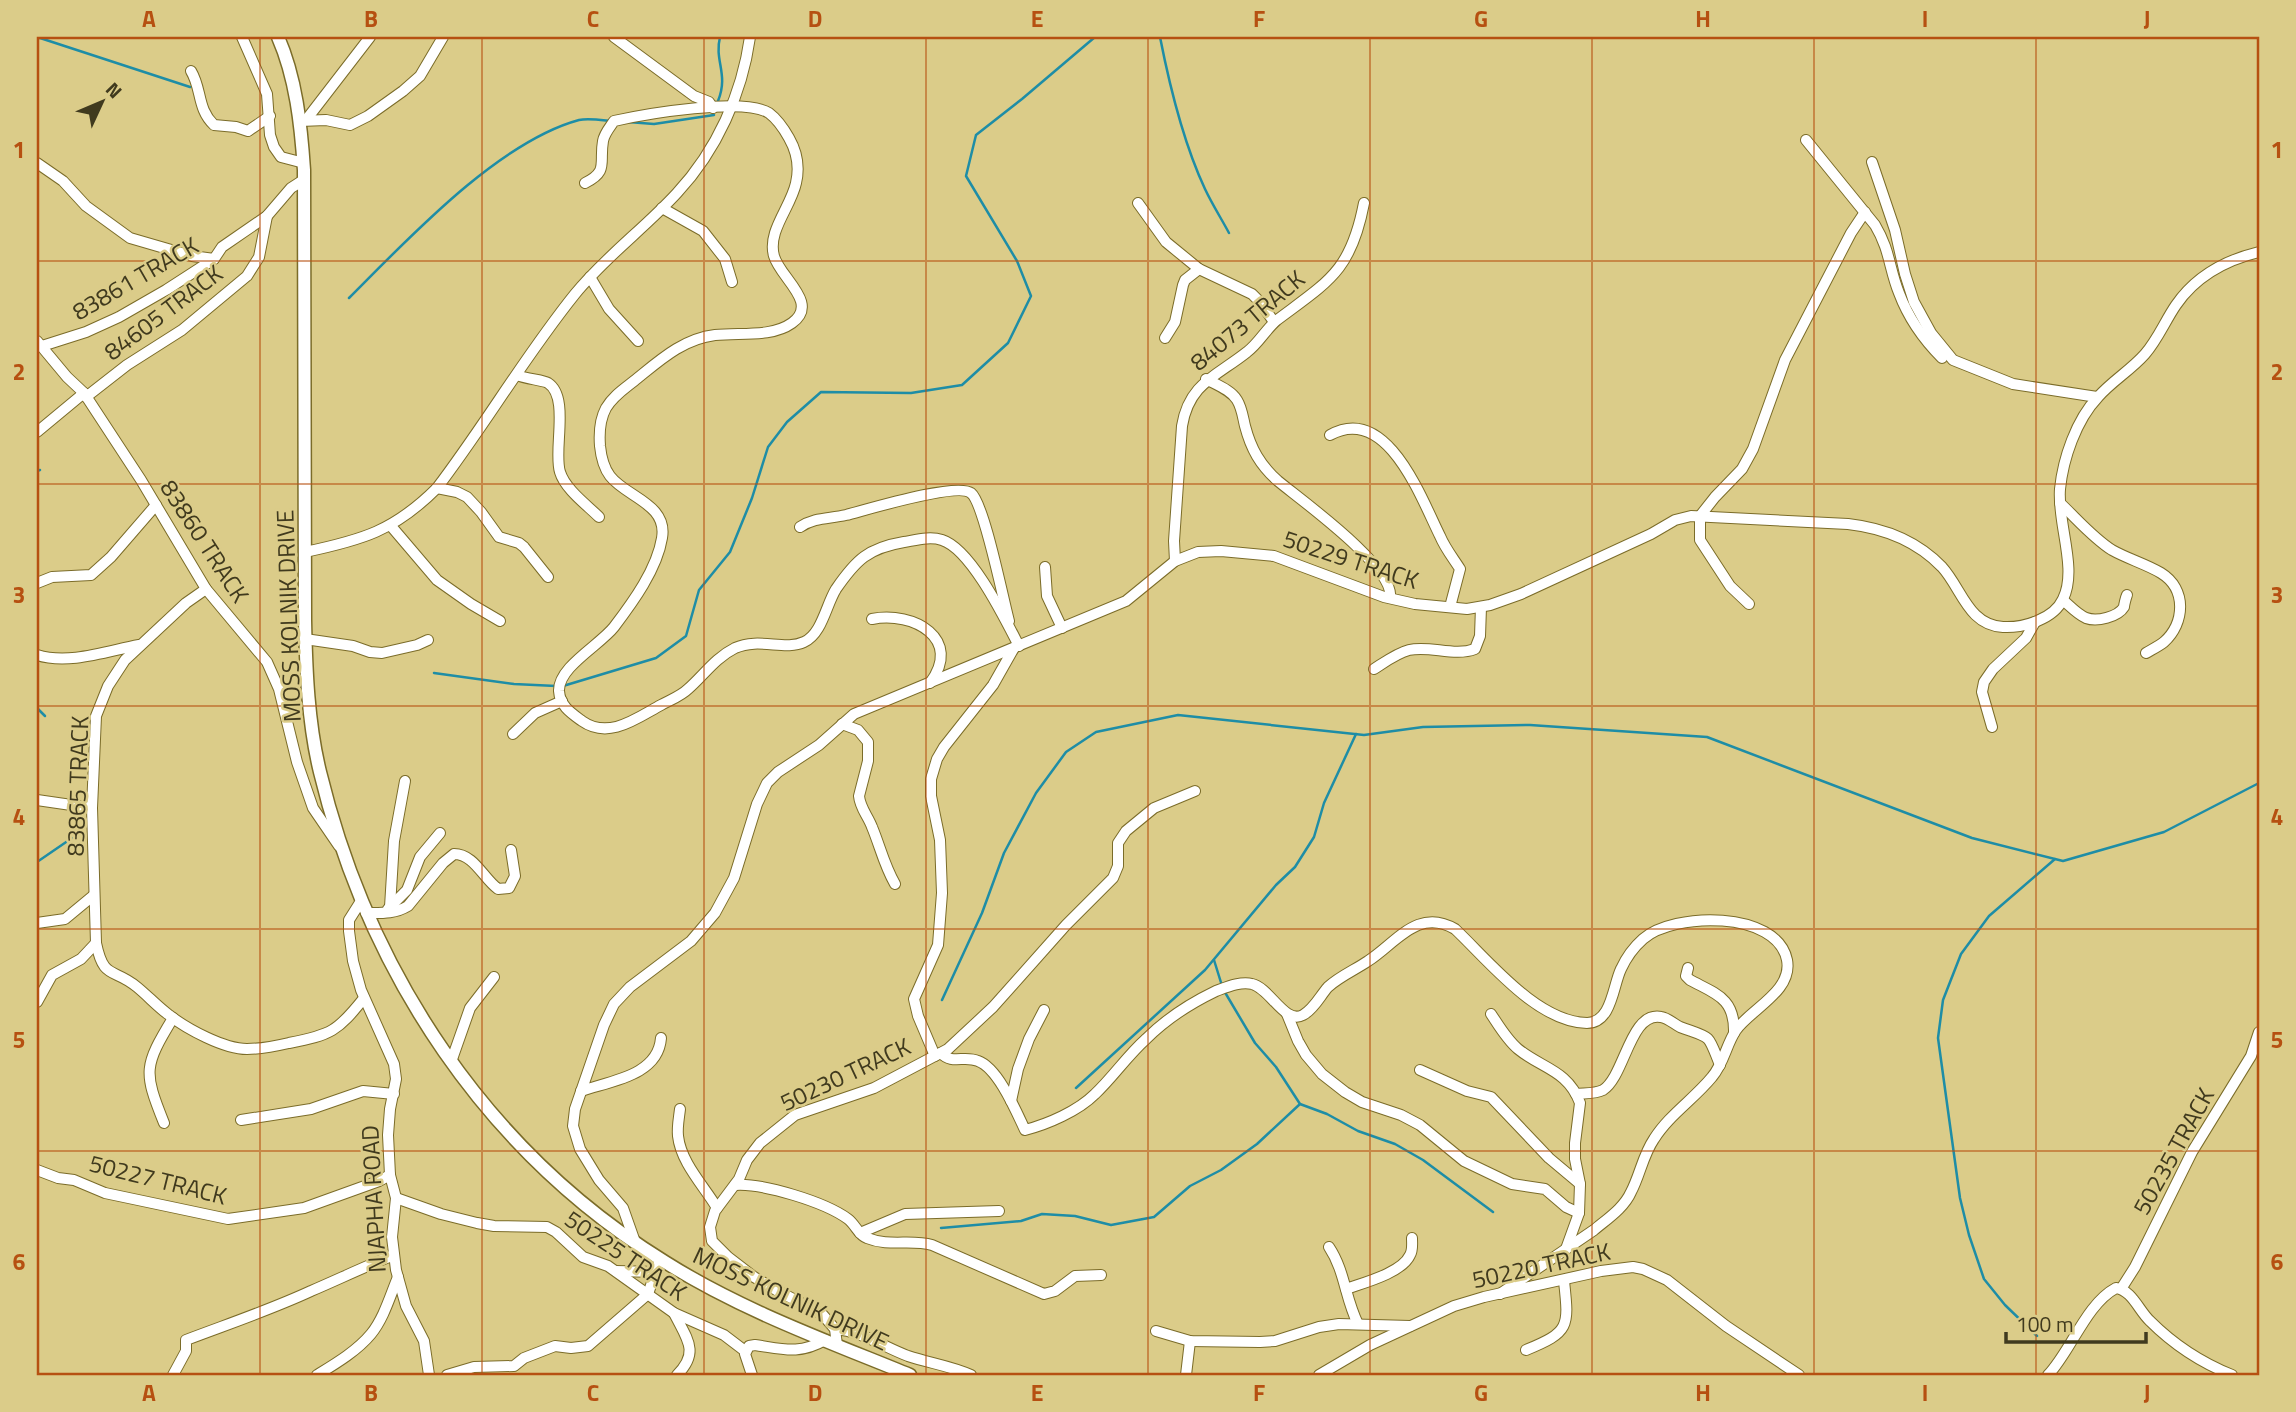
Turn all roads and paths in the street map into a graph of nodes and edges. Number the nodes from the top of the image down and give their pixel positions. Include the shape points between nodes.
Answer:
1 (242, 37) edge
2 (278, 37) edge
3 (370, 37) edge
4 (443, 37) edge
5 (614, 37) edge
6 (750, 37) edge
7 (191, 71) dead end
8 (731, 107) junction
9 (713, 108) junction
10 (270, 116) junction
11 (303, 120) junction
12 (1806, 140) dead end
13 (1872, 162) dead end
14 (37, 163) edge
15 (304, 163) junction
16 (304, 179) junction
17 (585, 183) dead end
18 (1138, 203) dead end
19 (1364, 203) dead end
20 (662, 208) junction
21 (1865, 212) junction
22 (267, 216) junction
23 (2259, 252) edge
24 (214, 259) junction
25 (1199, 269) junction
26 (590, 277) junction
27 (732, 282) dead end
28 (1274, 322) junction
29 (1165, 338) dead end
30 (638, 341) dead end
31 (39, 344) edge
32 (1953, 360) junction
33 (517, 375) junction
34 (1206, 379) junction
35 (85, 395) junction
36 (2097, 397) junction
37 (37, 432) edge
38 (1330, 435) dead end
39 (437, 488) junction
40 (2060, 503) junction
41 (156, 505) junction
42 (1700, 516) junction
43 (599, 517) dead end
44 (391, 526) junction
45 (800, 527) dead end
46 (305, 552) junction
47 (1175, 561) junction
48 (1045, 567) dead end
49 (548, 577) dead end
50 (37, 583) edge
51 (206, 589) junction
52 (2127, 595) dead end
53 (1390, 598) junction
54 (2063, 600) junction
55 (1749, 604) dead end
56 (1450, 607) junction
57 (1481, 607) junction
58 (873, 619) dead end
59 (500, 621) dead end
60 (2035, 622) junction
61 (1062, 628) junction
62 (1012, 632) junction
63 (305, 639) junction
64 (428, 640) dead end
65 (142, 644) junction
66 (1017, 647) junction
67 (2146, 653) dead end
68 (37, 654) edge
69 (1374, 669) dead end
70 (930, 683) junction
71 (562, 701) junction
72 (842, 724) junction
73 (1992, 727) dead end
74 (513, 734) dead end
75 (405, 781) dead end
76 (1195, 791) dead end
77 (37, 800) edge
78 (92, 808) junction
79 (440, 834) dead end
80 (512, 850) dead end
81 (344, 852) junction
82 (895, 884) dead end
83 (94, 895) junction
84 (364, 907) junction
85 (386, 910) junction
86 (37, 923) edge
87 (96, 943) junction
88 (1688, 968) dead end
89 (495, 977) dead end
90 (364, 998) junction
91 (37, 1002) edge
92 (1044, 1010) dead end
93 (1287, 1014) junction
94 (1491, 1014) dead end
95 (173, 1018) junction
96 (2259, 1032) edge
97 (1734, 1033) junction
98 (661, 1038) dead end
99 (938, 1055) junction
100 (451, 1062) junction
101 (1720, 1065) junction
102 (1420, 1070) dead end
103 (581, 1091) junction
104 (394, 1094) junction
105 (1576, 1094) junction
106 (1012, 1101) junction
107 (680, 1109) dead end
108 (241, 1120) dead end
109 (164, 1124) dead end
110 (37, 1170) edge
111 (390, 1175) junction
112 (1580, 1184) junction
113 (735, 1185) junction
114 (396, 1198) junction
115 (717, 1208) junction
116 (999, 1211) dead end
117 (1579, 1213) junction
118 (860, 1233) junction
119 (1412, 1238) dead end
120 (635, 1242) junction
121 (1329, 1247) dead end
122 (1566, 1249) junction
123 (394, 1255) junction
124 (658, 1266) junction
125 (615, 1271) junction
126 (1101, 1275) dead end
127 (398, 1278) junction
128 (1564, 1281) junction
129 (1346, 1289) junction
130 (2121, 1289) junction
131 (648, 1294) junction
132 (1500, 1294) junction
133 (674, 1313) junction
134 (1358, 1324) junction
135 (1410, 1326) junction
136 (835, 1329) junction
137 (1156, 1331) dead end
138 (1190, 1340) junction
139 (831, 1342) junction
140 (1526, 1350) dead end
141 (745, 1351) junction
142 (173, 1375) edge
143 (317, 1375) edge
144 (431, 1375) edge
145 (447, 1375) edge
146 (677, 1375) edge
147 (752, 1375) edge
148 (910, 1375) edge
149 (971, 1375) edge
150 (1186, 1375) edge
151 (1319, 1375) edge
152 (1799, 1375) edge
153 (2048, 1375) edge
154 (2232, 1375) edge

1 - 10 street via 265,88
2 - 11 main road, MOSS KOLNIK DRIVE
3 - 11 street
4 - 11 street via 420,76 376,111 349,125
5 - 9 street
6 - 8 street
7 - 10 street via 201,106 214,125 248,131
8 - 9 street
8 - 20 street via 705,158
8 - 71 street via 767,112 783,129 796,154 797,180 773,247 777,264 802,307 792,323 778,329 710,335 679,346 608,405 600,432 606,469 658,515 663,534 651,568 620,618 568,669 559,687
9 - 17 street via 614,121 603,138 601,171
10 - 15 street via 270,135 277,152
11 - 15 main road, MOSS KOLNIK DRIVE
12 - 21 street
13 - 32 street via 1914,302
14 - 24 street via 130,238
15 - 16 main road, MOSS KOLNIK DRIVE
16 - 22 street, 83861 TRACK
16 - 46 main road, MOSS KOLNIK DRIVE
18 - 25 street via 1166,242
19 - 28 street, 84073 TRACK via 1345,261 1300,305
20 - 26 street
20 - 27 street via 702,231 725,259
21 - 32 street via 1884,240 1909,315 1937,353
21 - 42 street via 1785,360 1753,449 1742,469
22 - 24 street, 83861 TRACK via 222,247
22 - 35 street, 84605 TRACK via 261,251 251,271 182,330
23 - 36 street via 2229,261 2199,281 2176,306 2143,357
24 - 31 street, 83861 TRACK via 119,317 75,337
25 - 28 street via 1252,295
25 - 29 street via 1185,280 1175,321
26 - 30 street via 609,309
26 - 33 street
28 - 34 street, 84073 TRACK via 1251,350
31 - 35 street, 83860 TRACK
32 - 36 street via 2013,384
33 - 39 street
33 - 43 street via 546,381 556,390 560,474
34 - 47 street, 84073 TRACK via 1184,413
34 - 53 street via 1237,400 1252,448 1266,469 1324,516 1385,577 1392,591
35 - 37 street, 84605 TRACK
35 - 41 street, 83860 TRACK
36 - 40 street via 2072,442
38 - 56 street via 1349,427 1373,434 1407,471 1460,569
39 - 44 street
39 - 49 street via 467,497 499,537 524,547
40 - 54 street via 2068,579
40 - 67 street via 2114,551 2172,582 2181,609 2178,623 2163,643
41 - 50 street via 91,575
41 - 51 street, 83860 TRACK
42 - 55 street via 1700,540 1730,586
42 - 57 street, 50229 TRACK via 1675,520 1521,594
42 - 60 street, 50229 TRACK via 1872,527 1906,540 1941,567 1978,619 2006,627
44 - 46 street
44 - 59 street via 437,580
45 - 62 street via 818,518 968,491 984,523
46 - 63 main road, MOSS KOLNIK DRIVE
47 - 53 street, 50229 TRACK via 1212,551 1263,554
47 - 61 street, 50229 TRACK via 1126,601
48 - 61 street via 1047,596
51 - 65 street, 83865 TRACK
51 - 81 street, 83860 TRACK via 267,662 313,808
52 - 54 street via 2119,612 2091,620
53 - 56 street, 50229 TRACK
54 - 60 street
56 - 57 street, 50229 TRACK
57 - 69 street via 1475,649 1411,650
58 - 70 street via 908,620 932,634 941,656
60 - 73 street via 2026,638 1984,682 1982,692
61 - 66 street, 50229 TRACK
62 - 66 street
62 - 71 street via 963,552 940,539 914,540 884,546 859,559 806,642 752,643 733,649 711,664 687,691 629,724 589,726
63 - 64 street via 382,653
63 - 81 main road, MOSS KOLNIK DRIVE via 314,744
65 - 68 street via 62,658
65 - 78 street, 83865 TRACK via 114,675 96,716
66 - 70 street, 50229 TRACK
66 - 99 street via 944,747 930,779 940,840 942,893 938,945 914,999
70 - 72 street, 50229 TRACK via 858,711
71 - 74 street via 535,713
72 - 82 street via 858,730 868,742 859,802
72 - 103 street, 50229 TRACK via 767,783 721,904 691,941 614,1004
75 - 85 street
76 - 99 street, 50230 TRACK via 1154,808 1126,831 1118,843 1113,878 993,1007
77 - 78 street
78 - 83 street, 83865 TRACK
79 - 85 street via 420,857 407,890
80 - 85 street via 514,876 509,888 498,889 471,860 454,854 408,906 401,911
81 - 84 main road, MOSS KOLNIK DRIVE
83 - 86 street via 65,919
83 - 87 street, 83865 TRACK
84 - 85 street
84 - 90 street, NJAPHA ROAD via 349,920 355,970
84 - 100 main road, MOSS KOLNIK DRIVE via 392,969
87 - 91 street via 81,959 52,975
87 - 95 street via 105,967 133,983
88 - 97 street via 1690,980 1729,1006
89 - 100 street via 470,1008
90 - 95 street via 331,1032 258,1048 229,1046
90 - 104 street, NJAPHA ROAD via 394,1064
92 - 106 street via 1018,1069
93 - 97 street via 1306,1014 1327,989 1400,934 1432,922 1455,929 1548,1011 1575,1022 1593,1023 1610,1003 1622,966 1644,937 1671,925 1719,920 1761,931 1777,943 1787,959 1788,971 1780,987
93 - 106 street via 1254,984 1219,990 1174,1015 1088,1100 1025,1130
93 - 117 street via 1306,1055 1345,1092 1420,1125 1464,1161 1512,1184 1545,1189
94 - 105 street via 1516,1047 1559,1074
95 - 109 street via 148,1071
96 - 130 street, 50235 TRACK via 2251,1056 2192,1152
97 - 101 street
98 - 103 street via 658,1054 645,1067
99 - 106 street via 980,1062
99 - 113 street, 50230 TRACK via 874,1088 795,1115 754,1151
100 - 120 main road, MOSS KOLNIK DRIVE via 533,1158
101 - 105 street via 1705,1036 1653,1017 1632,1037 1611,1083 1595,1093
101 - 122 street via 1653,1139 1626,1200
102 - 112 street via 1491,1097
103 - 120 street, 50229 TRACK via 574,1115 575,1136 599,1180 623,1208
104 - 108 street via 363,1091 311,1109
104 - 111 street, NJAPHA ROAD via 388,1135
105 - 112 street via 1580,1106 1575,1159
107 - 115 street via 679,1143
110 - 111 street, 50227 TRACK via 105,1193 228,1220 304,1208
111 - 114 street, NJAPHA ROAD
112 - 117 street
113 - 115 street, 50230 TRACK
113 - 118 street via 756,1185 805,1199 843,1216
114 - 123 street, NJAPHA ROAD
114 - 125 street, 50225 TRACK via 477,1223 547,1227 583,1257
115 - 136 street via 710,1227 715,1245 761,1281 822,1314
116 - 118 street via 905,1214
117 - 122 street
118 - 126 street via 889,1244 932,1245 1044,1294 1075,1276
119 - 129 street via 1410,1257 1399,1267
120 - 124 main road, MOSS KOLNIK DRIVE
121 - 129 street
122 - 132 street
123 - 127 street, NJAPHA ROAD
123 - 142 street via 186,1340 186,1351
124 - 125 street
124 - 131 street
124 - 139 main road, MOSS KOLNIK DRIVE
125 - 131 street, 50225 TRACK
127 - 143 street via 369,1336
127 - 144 street, NJAPHA ROAD via 424,1341
128 - 132 street, 50220 TRACK
128 - 140 street via 1565,1324 1552,1339
128 - 152 street, 50220 TRACK via 1633,1267 1656,1274
129 - 134 street
130 - 153 street via 2111,1290 2101,1300
130 - 154 street via 2170,1338
131 - 133 street, 50225 TRACK
131 - 145 street via 588,1346 555,1346 524,1357 514,1366 474,1367
132 - 135 street, 50220 TRACK
133 - 141 street, 50225 TRACK via 723,1335
133 - 146 street via 690,1352 690,1360
134 - 135 street
134 - 138 street via 1320,1327 1275,1341
135 - 151 street, 50220 TRACK
136 - 139 street
136 - 149 street
137 - 138 street
138 - 150 street
139 - 141 street via 802,1350 755,1345
139 - 148 main road, MOSS KOLNIK DRIVE
141 - 147 street

